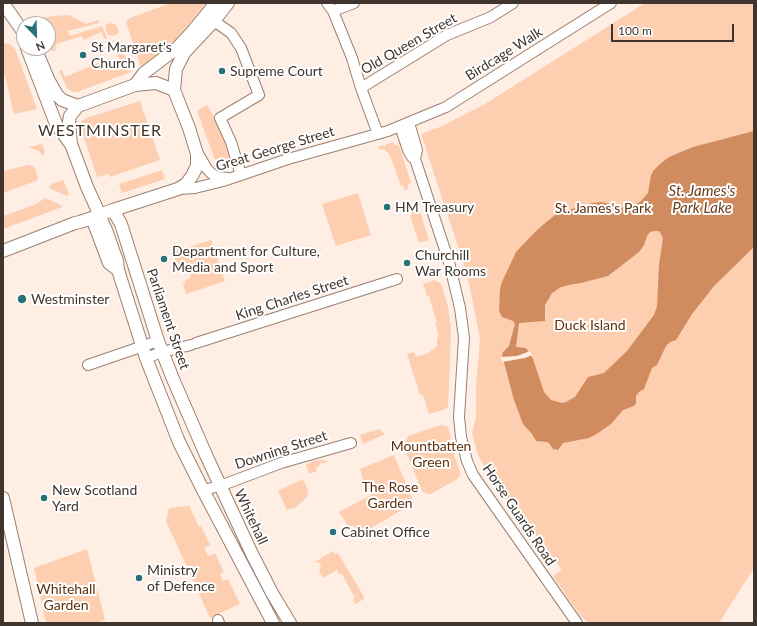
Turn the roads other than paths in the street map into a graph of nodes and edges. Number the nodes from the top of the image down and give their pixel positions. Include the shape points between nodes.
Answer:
1 (216, 3) edge
2 (228, 3) edge
3 (354, 3) edge
4 (513, 3) edge
5 (611, 3) edge
6 (6, 6) edge
7 (330, 7) edge
8 (16, 21) edge
9 (214, 21) junction
10 (30, 56) edge
11 (38, 56) edge
12 (135, 85) junction
13 (361, 88) junction
14 (174, 90) junction
15 (78, 106) junction
16 (404, 125) junction
17 (378, 134) junction
18 (71, 144) junction
19 (196, 149) junction
20 (236, 176) junction
21 (178, 189) junction
22 (149, 198) junction
23 (113, 210) junction
24 (96, 214) junction
25 (121, 224) junction
26 (3, 251) edge
27 (397, 279) dead end
28 (142, 346) junction
29 (160, 346) junction
30 (146, 358) junction
31 (88, 365) dead end
32 (191, 421) joint
33 (351, 443) dead end
34 (220, 486) junction
35 (203, 490) junction
36 (3, 498) edge
37 (269, 587) junction
38 (256, 594) junction
39 (32, 623) edge
40 (272, 623) edge
41 (290, 623) edge
42 (577, 623) edge

1 - 12 main road via 177,48 153,65
2 - 9 main road
3 - 7 street
4 - 13 street, Old Queen Street via 491,17 446,35
5 - 16 street, Birdcage Walk via 446,107
6 - 8 main road
7 - 13 street via 352,58
9 - 14 main road via 184,53 176,69
9 - 20 street via 231,33 241,48 258,95 220,118 231,142
10 - 18 main road via 56,124
11 - 15 main road via 57,95 62,100
12 - 14 main road via 156,83
12 - 15 main road
13 - 17 street
14 - 19 main road
15 - 18 main road via 70,116
16 - 17 street, Great George Street
16 - 42 street, Horse Guards Road via 408,150 415,158 449,262 460,308 464,338 459,418 466,461 473,475
17 - 20 street, Great George Street
18 - 24 main road
19 - 20 street via 212,174 218,177
19 - 21 main road via 198,161 195,171 186,184
20 - 21 street, Great George Street via 215,184
21 - 22 main road, Great George Street
22 - 23 main road, Great George Street
22 - 24 main road, Great George Street via 140,195
22 - 25 main road, Great George Street via 126,215
23 - 24 main road, Great George Street
23 - 25 main road, Parliament Street
24 - 26 main road
24 - 28 main road via 118,261 118,270
25 - 29 main road, Parliament Street
27 - 29 street, King Charles Street via 194,344
28 - 29 street
28 - 30 main road
28 - 31 street
29 - 30 street, King Charles Street
29 - 32 main road, Parliament Street
30 - 35 main road, Whitehall via 174,429
32 - 34 main road, Whitehall
33 - 34 street, Downing Street via 281,463
34 - 35 street, Downing Street
34 - 37 main road, Whitehall
35 - 38 main road, Whitehall
36 - 39 main road
37 - 38 main road
37 - 41 main road, Whitehall
38 - 40 main road, Whitehall

